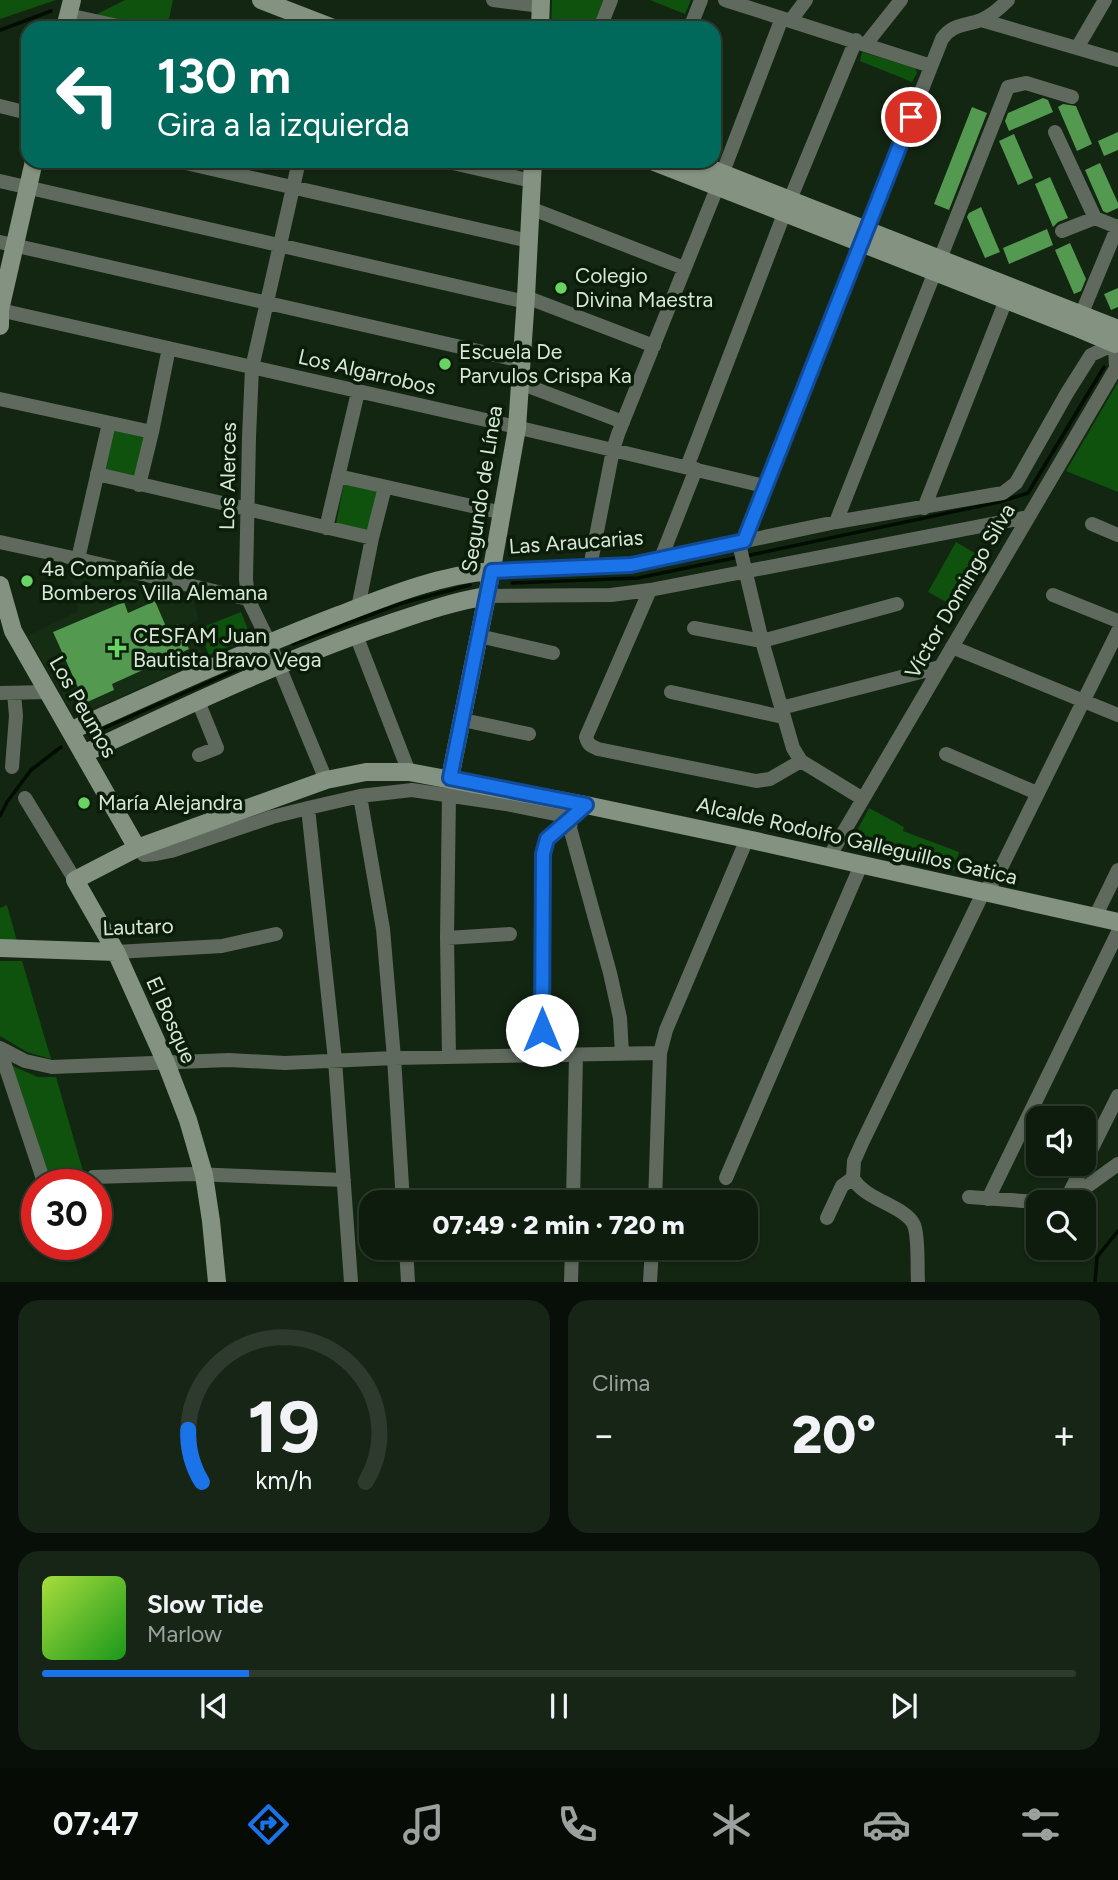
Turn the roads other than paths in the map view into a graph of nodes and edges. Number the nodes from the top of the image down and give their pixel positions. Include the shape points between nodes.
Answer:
1 (261, 0) edge
2 (493, 0) edge
3 (611, 0) edge
4 (701, 0) edge
5 (725, 0) edge
6 (806, 0) edge
7 (901, 0) edge
8 (1008, 0) edge
9 (1105, 0) edge
10 (541, 3) edge
11 (68, 14) edge
12 (786, 19) junction
13 (981, 20) junction
14 (98, 21) edge
15 (315, 21) edge
16 (540, 21) edge
17 (603, 21) edge
18 (693, 21) edge
19 (861, 42) junction
20 (1077, 48) junction
21 (1118, 60) edge
22 (931, 66) junction
23 (1072, 97) dead end
24 (0, 106) edge
25 (21, 111) edge
26 (1055, 132) dead end
27 (32, 168) edge
28 (208, 168) edge
29 (297, 168) edge
30 (475, 168) edge
31 (533, 168) edge
32 (677, 168) edge
33 (701, 168) edge
34 (719, 180) junction
35 (0, 181) edge
36 (532, 181) junction
37 (293, 187) junction
38 (28, 188) junction
39 (787, 206) junction
40 (530, 208) junction
41 (1095, 218) junction
42 (1118, 227) edge
43 (1062, 231) dead end
44 (864, 237) junction
45 (529, 241) junction
46 (7, 244) edge
47 (280, 246) junction
48 (937, 265) junction
49 (684, 268) junction
50 (526, 299) junction
51 (1006, 300) junction
52 (267, 303) junction
53 (0, 310) edge
54 (1081, 315) junction
55 (0, 326) edge
56 (1117, 340) edge
57 (654, 346) junction
58 (169, 348) junction
59 (522, 361) junction
60 (253, 368) junction
61 (520, 383) junction
62 (358, 393) junction
63 (0, 398) edge
64 (623, 422) junction
65 (109, 423) junction
66 (517, 428) junction
67 (152, 432) junction
68 (613, 450) junction
69 (692, 468) junction
70 (97, 474) junction
71 (338, 476) junction
72 (139, 485) junction
73 (764, 486) junction
74 (385, 487) junction
75 (924, 508) junction
76 (248, 510) junction
77 (503, 513) junction
78 (1028, 517) junction
79 (836, 522) junction
80 (1092, 524) dead end
81 (326, 528) junction
82 (1118, 535) edge
83 (372, 538) junction
84 (0, 542) edge
85 (742, 545) junction
86 (661, 558) junction
87 (78, 559) junction
88 (590, 567) junction
89 (744, 568) junction
90 (492, 571) junction
91 (0, 585) edge
92 (650, 590) junction
93 (1053, 595) dead end
94 (488, 596) junction
95 (248, 599) junction
96 (897, 604) dead end
97 (358, 608) junction
98 (1118, 621) edge
99 (694, 628) dead end
100 (7, 629) edge
101 (1118, 631) edge
102 (356, 635) junction
103 (479, 636) junction
104 (762, 641) junction
105 (269, 642) junction
106 (952, 647) junction
107 (553, 653) dead end
108 (279, 666) junction
109 (940, 667) junction
110 (48, 692) junction
111 (671, 692) dead end
112 (7, 693) edge
113 (198, 701) junction
114 (1083, 701) junction
115 (782, 713) junction
116 (1118, 715) edge
117 (463, 720) junction
118 (70, 731) junction
119 (529, 734) dead end
120 (83, 754) junction
121 (946, 754) dead end
122 (199, 755) dead end
123 (802, 761) junction
124 (12, 767) dead end
125 (409, 772) junction
126 (326, 780) junction
127 (450, 787) junction
128 (1037, 793) junction
129 (360, 796) junction
130 (25, 798) dead end
131 (863, 799) junction
132 (586, 805) junction
133 (307, 808) junction
134 (570, 820) junction
135 (747, 839) junction
136 (136, 848) junction
137 (829, 858) junction
138 (861, 865) junction
139 (1118, 870) edge
140 (75, 880) junction
141 (983, 893) junction
142 (1096, 917) junction
143 (1118, 922) edge
144 (1118, 932) edge
145 (276, 934) dead end
146 (510, 934) dead end
147 (447, 938) junction
148 (0, 948) edge
149 (116, 952) junction
150 (0, 1049) edge
151 (660, 1053) junction
152 (622, 1054) junction
153 (542, 1055) junction
154 (576, 1055) junction
155 (449, 1057) junction
156 (394, 1058) junction
157 (335, 1060) junction
158 (166, 1063) junction
159 (1118, 1096) edge
160 (1118, 1164) edge
161 (40, 1169) edge
162 (204, 1175) junction
163 (112, 1177) edge
164 (726, 1178) dead end
165 (853, 1178) junction
166 (344, 1180) junction
167 (402, 1190) edge
168 (573, 1190) edge
169 (655, 1190) edge
170 (1069, 1190) edge
171 (1080, 1190) edge
172 (969, 1198) dead end
173 (988, 1199) junction
174 (1026, 1201) edge
175 (827, 1219) dead end
176 (407, 1260) edge
177 (572, 1260) edge
178 (651, 1260) edge
179 (217, 1282) edge
180 (351, 1282) edge
181 (408, 1282) edge
182 (571, 1282) edge
183 (650, 1282) edge
184 (918, 1282) edge

1 - 15 street
2 - 10 street
3 - 17 street
4 - 18 street
5 - 12 street
6 - 12 street
7 - 19 street
8 - 13 street
9 - 20 street
10 - 16 street
11 - 14 street
12 - 19 street
12 - 34 street
13 - 20 street
13 - 22 street via 956,26 946,34
19 - 22 street
19 - 39 street
20 - 21 street
22 - 44 street
23 - 48 street via 1026,83 1008,87
24 - 25 street
26 - 41 street
27 - 38 street
28 - 37 street
29 - 37 street, Los Alerces
30 - 36 street
31 - 36 street, Segundo de Línea
32 - 34 street
33 - 34 street
34 - 39 street
34 - 49 street
35 - 38 street
36 - 40 street, Segundo de Línea
37 - 45 street
37 - 47 street, Los Alerces
38 - 46 street
38 - 47 street
39 - 44 street
39 - 69 street
40 - 45 street, Segundo de Línea
40 - 49 street
41 - 42 street
41 - 43 street
42 - 54 street
44 - 48 street
44 - 73 street
45 - 50 street, Segundo de Línea
46 - 52 street
46 - 53 street
47 - 50 street
47 - 52 street, Los Alerces
48 - 51 street
48 - 54 street
48 - 79 street
49 - 57 street
50 - 57 street
50 - 59 street, Segundo de Línea
51 - 56 street
51 - 75 street
52 - 59 street
52 - 60 street, Los Alerces
53 - 55 street
53 - 58 street, Los Algarrobos
54 - 56 street
56 - 75 street, Las Araucarias via 1091,355 1010,489
56 - 78 street, Víctor Domingo Silva via 1116,368
57 - 64 street
58 - 60 street, Los Algarrobos
58 - 67 street
59 - 61 street, Segundo de Línea
60 - 62 street, Los Algarrobos
60 - 76 street, Los Alerces
61 - 64 street
61 - 66 street, Segundo de Línea
62 - 66 street, Los Algarrobos
62 - 71 street
63 - 65 street
64 - 68 street
65 - 67 street
65 - 70 street
66 - 68 street, Los Algarrobos
66 - 77 street, Segundo de Línea
67 - 72 street
68 - 69 street, Los Algarrobos
68 - 88 street
69 - 73 street, Los Algarrobos
69 - 86 street
70 - 72 street
70 - 87 street
71 - 74 street
71 - 81 street
72 - 76 street
73 - 85 street
74 - 77 street
74 - 83 street
75 - 79 street, Las Araucarias
76 - 81 street
76 - 95 street, Los Alerces
77 - 90 street, Segundo de Línea
78 - 89 street
78 - 106 street, Víctor Domingo Silva
79 - 85 street, Las Araucarias
80 - 82 street
81 - 83 street
83 - 97 street
84 - 87 street
85 - 86 street, Las Araucarias
85 - 89 street
86 - 88 street, Las Araucarias
87 - 95 street
88 - 90 street, Las Araucarias
89 - 92 street
89 - 104 street
90 - 94 street, Segundo de Línea
90 - 97 street, Las Araucarias via 443,578
91 - 100 street, Los Peumos
92 - 94 street via 611,595
92 - 123 street via 586,737 590,746 756,781 770,779
93 - 98 street
94 - 102 street via 445,605
94 - 103 street, Segundo de Línea
95 - 105 street, Los Alerces
96 - 104 street
97 - 105 street, Las Araucarias
99 - 104 street
100 - 110 street, Los Peumos
101 - 114 street
102 - 108 street
102 - 125 street
103 - 107 street
103 - 117 street, Segundo de Línea
104 - 115 street
105 - 108 street, Los Alerces
105 - 118 street, Las Araucarias
106 - 109 street, Víctor Domingo Silva
106 - 114 street
108 - 113 street
108 - 126 street, Los Alerces
109 - 115 street
109 - 131 street, Víctor Domingo Silva
110 - 112 street
110 - 118 street, Los Peumos
111 - 115 street
112 - 124 street via 16,716
113 - 120 street
113 - 122 street via 217,748
114 - 116 street
114 - 128 street
115 - 123 street
117 - 119 street
117 - 127 street, Segundo de Línea
118 - 120 street, Los Peumos
120 - 136 street, Los Peumos
121 - 128 street
123 - 131 street
125 - 126 street, Alcalde Rodolfo Galleguillos Gatica via 366,772
125 - 127 street, Alcalde Rodolfo Galleguillos Gatica
126 - 136 street, Alcalde Rodolfo Galleguillos Gatica
127 - 129 street, Alcalde Rodolfo Galleguillos Gatica
127 - 132 street, Alcalde Rodolfo Galleguillos Gatica
127 - 134 street, Alcalde Rodolfo Galleguillos Gatica
127 - 147 street
128 - 141 street via 996,878
129 - 133 street, Alcalde Rodolfo Galleguillos Gatica
129 - 156 street via 383,929
130 - 140 street, El Bosque
131 - 137 street, Víctor Domingo Silva
132 - 134 street
132 - 135 street, Alcalde Rodolfo Galleguillos Gatica
133 - 136 street, Alcalde Rodolfo Galleguillos Gatica via 156,855 144,855
133 - 157 street
134 - 152 street via 617,1007
134 - 153 street via 547,839 543,854
135 - 137 street, Alcalde Rodolfo Galleguillos Gatica
135 - 151 street
136 - 140 street, Alcalde Rodolfo Galleguillos Gatica
137 - 138 street, Alcalde Rodolfo Galleguillos Gatica
138 - 141 street, Alcalde Rodolfo Galleguillos Gatica
138 - 164 street
139 - 142 street
140 - 149 street, El Bosque
141 - 142 street, Alcalde Rodolfo Galleguillos Gatica
141 - 165 street via 858,1152
142 - 143 street, Alcalde Rodolfo Galleguillos Gatica
144 - 173 street
145 - 149 street, Lautaro via 222,946
146 - 147 street
147 - 155 street
148 - 149 street, Lautaro
149 - 158 street, El Bosque
150 - 158 street via 52,1067
150 - 161 street
151 - 152 street
151 - 169 street
152 - 154 street
153 - 154 street
153 - 155 street
154 - 168 street
155 - 156 street
156 - 157 street
156 - 167 street
157 - 158 street
157 - 166 street
158 - 162 street, El Bosque
159 - 170 street
160 - 171 street
162 - 163 street
162 - 166 street
162 - 179 street, El Bosque
165 - 175 street via 842,1185
165 - 184 street via 861,1189 914,1225
166 - 180 street
172 - 173 street
173 - 174 street
176 - 181 street
177 - 182 street
178 - 183 street

